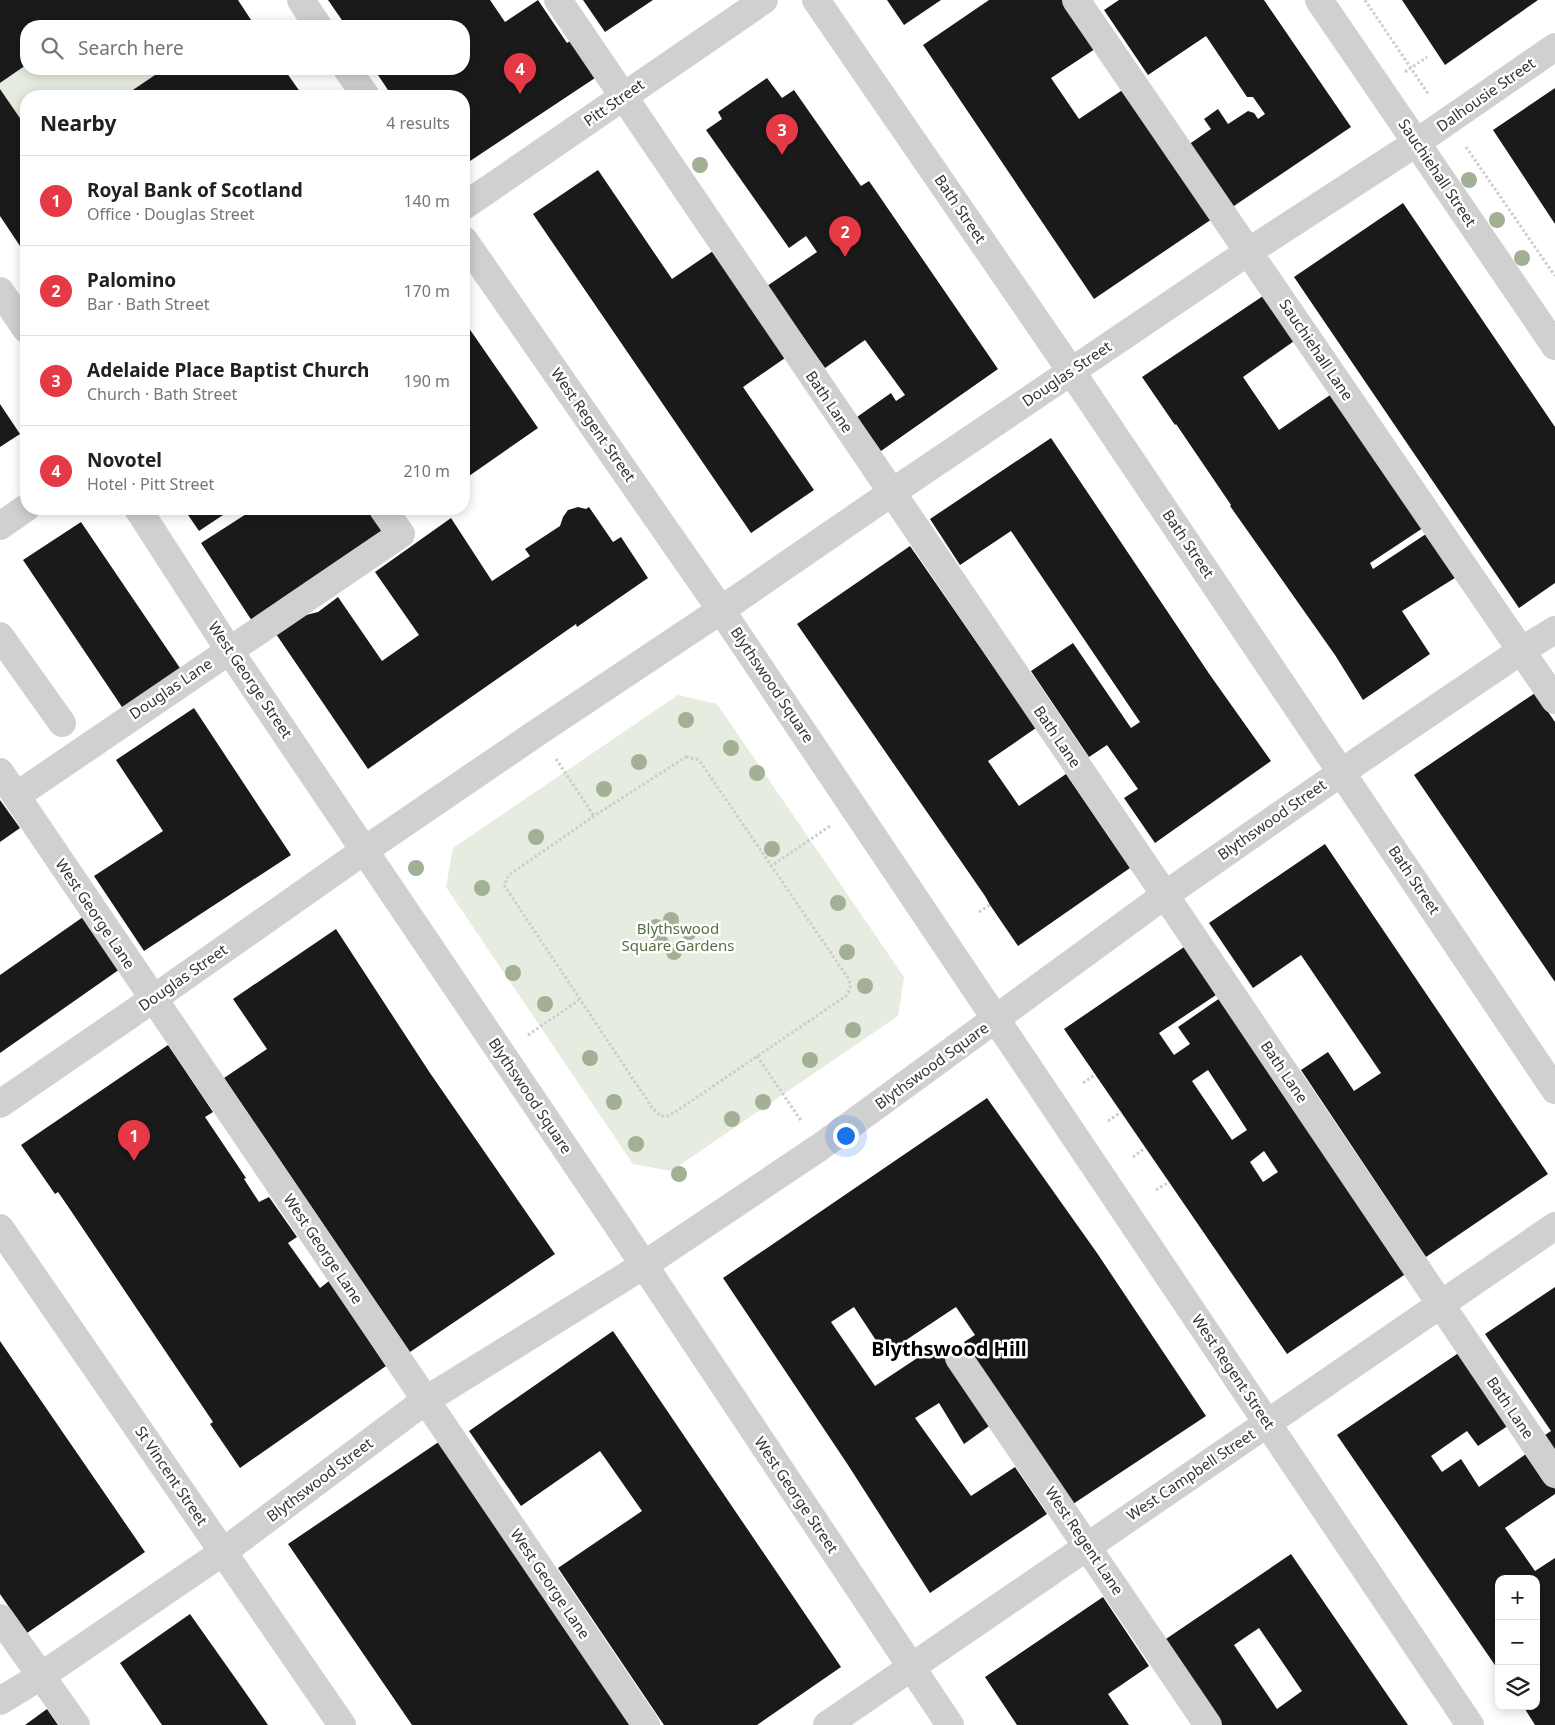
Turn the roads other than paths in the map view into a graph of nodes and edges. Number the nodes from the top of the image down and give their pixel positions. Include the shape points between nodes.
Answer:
1 (301, 0) edge
2 (558, 0) edge
3 (764, 0) edge
4 (816, 0) edge
5 (1076, 0) edge
6 (1319, 0) edge
7 (314, 20) edge
8 (1555, 47) edge
9 (351, 75) edge
10 (362, 90) edge
11 (624, 97) junction
12 (1416, 143) junction
13 (470, 202) edge
14 (470, 249) edge
15 (1248, 252) junction
16 (0, 291) edge
17 (20, 320) edge
18 (1555, 346) edge
19 (1071, 371) junction
20 (891, 493) junction
21 (20, 512) edge
22 (142, 515) edge
23 (387, 515) edge
24 (0, 526) edge
25 (721, 610) junction
26 (1555, 630) edge
27 (0, 636) edge
28 (229, 650) junction
29 (1522, 650) junction
30 (1555, 700) edge
31 (62, 723) dead end
32 (0, 772) edge
33 (1342, 772) junction
34 (16, 796) junction
35 (365, 850) junction
36 (1165, 895) junction
37 (153, 1000) junction
38 (996, 1020) junction
39 (1555, 1090) edge
40 (0, 1104) edge
41 (1555, 1226) edge
42 (0, 1228) edge
43 (644, 1265) junction
44 (1440, 1305) junction
45 (958, 1358) dead end
46 (426, 1400) junction
47 (1268, 1423) junction
48 (1555, 1474) edge
49 (1088, 1546) junction
50 (223, 1552) junction
51 (0, 1618) edge
52 (911, 1667) junction
53 (42, 1676) junction
54 (0, 1702) edge
55 (76, 1725) edge
56 (342, 1725) edge
57 (646, 1725) edge
58 (827, 1725) edge
59 (950, 1725) edge
60 (1208, 1725) edge
61 (1470, 1725) edge

1 - 7 street
2 - 11 street, Bath Lane
3 - 11 street, Pitt Street
4 - 19 street, Bath Street
5 - 15 street, Sauchiehall Lane
6 - 12 street, Sauchiehall Street
8 - 12 street, Dalhousie Street
9 - 10 street
11 - 13 street, Pitt Street
11 - 20 street, Bath Lane
12 - 15 street, Douglas Street
12 - 18 street, Sauchiehall Street
14 - 25 street, West Regent Street
15 - 19 street, Douglas Street
15 - 29 street, Sauchiehall Lane
16 - 17 street
19 - 20 street, Douglas Street
19 - 33 street, Bath Street
20 - 25 street, Douglas Street
20 - 36 street, Bath Lane
21 - 24 street
22 - 28 street, West George Street
23 - 28 street, Douglas Lane via 401,534
25 - 35 street
25 - 38 street, Blythswood Square
26 - 29 street, Blythswood Street
27 - 31 street
28 - 34 street, Douglas Lane
28 - 35 street, West George Street
29 - 30 street, Sauchiehall Lane
29 - 33 street, Blythswood Street
32 - 34 street, West George Lane
33 - 36 street, Blythswood Street
33 - 39 street, Bath Street
34 - 37 street, West George Lane
35 - 37 street, Douglas Street
35 - 43 street, Blythswood Square
36 - 38 street, Blythswood Street
36 - 44 street, Bath Lane
37 - 40 street, Douglas Street
37 - 46 street, West George Lane
38 - 43 street, Blythswood Square via 820,1147
38 - 47 street, West Regent Street
41 - 44 street, West Campbell Street
42 - 50 street, St Vincent Street
43 - 46 street, Blythswood Street
43 - 52 street, West George Street
44 - 47 street, West Campbell Street
44 - 48 street, Bath Lane
45 - 49 street, West Regent Lane
46 - 50 street, Blythswood Street
46 - 57 street, West George Lane
47 - 49 street, West Campbell Street
47 - 61 street, West Regent Street
49 - 52 street, West Campbell Street
49 - 60 street, West Regent Lane
50 - 53 street, Blythswood Street
50 - 56 street, St Vincent Street
51 - 53 street
52 - 58 street, West Campbell Street
52 - 59 street, West George Street
53 - 54 street, Blythswood Street
53 - 55 street

